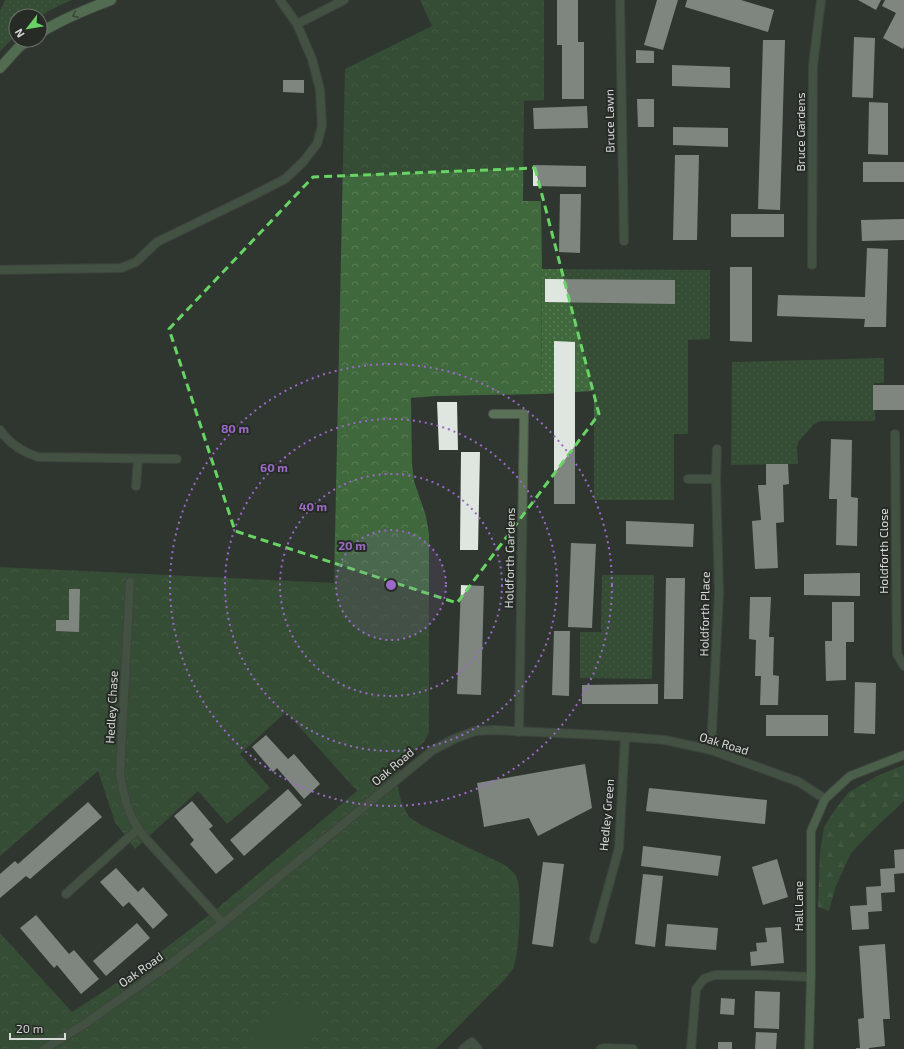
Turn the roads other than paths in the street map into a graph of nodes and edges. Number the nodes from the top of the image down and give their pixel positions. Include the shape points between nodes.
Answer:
1 (112, 0) edge
2 (280, 0) edge
3 (344, 0) edge
4 (620, 0) edge
5 (821, 0) edge
6 (297, 24) junction
7 (48, 28) edge
8 (18, 48) edge
9 (0, 68) edge
10 (624, 241) dead end
11 (812, 264) dead end
12 (0, 270) edge
13 (493, 414) dead end
14 (0, 430) edge
15 (895, 434) dead end
16 (717, 449) dead end
17 (138, 459) junction
18 (177, 459) dead end
19 (688, 479) dead end
20 (716, 479) junction
21 (136, 486) dead end
22 (130, 582) dead end
23 (904, 666) edge
24 (519, 732) junction
25 (625, 738) junction
26 (712, 750) junction
27 (904, 755) edge
28 (825, 798) junction
29 (138, 830) junction
30 (66, 894) dead end
31 (223, 923) junction
32 (594, 939) dead end
33 (810, 977) junction
34 (44, 1049) edge
35 (463, 1049) edge
36 (478, 1049) edge
37 (601, 1049) edge
38 (633, 1049) edge
39 (691, 1049) edge
40 (810, 1049) edge

1 -> 7 main road
2 - 6 street
3 - 6 street
4 - 10 street, Bruce Lawn
5 - 11 street, Bruce Gardens via 813,66
6 - 12 street via 312,59 320,90 322,126 317,144 285,179 157,242 136,262 121,268
8 - 9 main road
13 - 24 street, Holdforth Gardens via 524,414
14 - 17 street via 15,445 38,457
15 - 23 street, Holdforth Close via 897,654
16 - 20 street, Holdforth Place
17 - 18 street
17 - 21 street
19 - 20 street
20 - 26 street, Holdforth Place via 718,593
22 - 29 street, Hedley Chase via 120,772 128,812
24 - 25 street, Oak Road
24 - 31 street, Oak Road via 475,731 433,750
25 - 26 street, Oak Road via 665,740
25 - 32 street, Hedley Green via 619,848
26 - 28 street, Oak Road via 799,782
27 - 28 street, Hall Lane via 850,776
28 - 33 street, Hall Lane via 811,831
29 - 30 street
29 - 31 street, Hedley Chase
31 - 34 street, Oak Road via 169,965
33 - 39 street via 715,975 704,979 696,989
33 - 40 street, Hall Lane
35 - 36 street via 472,1042
37 - 38 street

